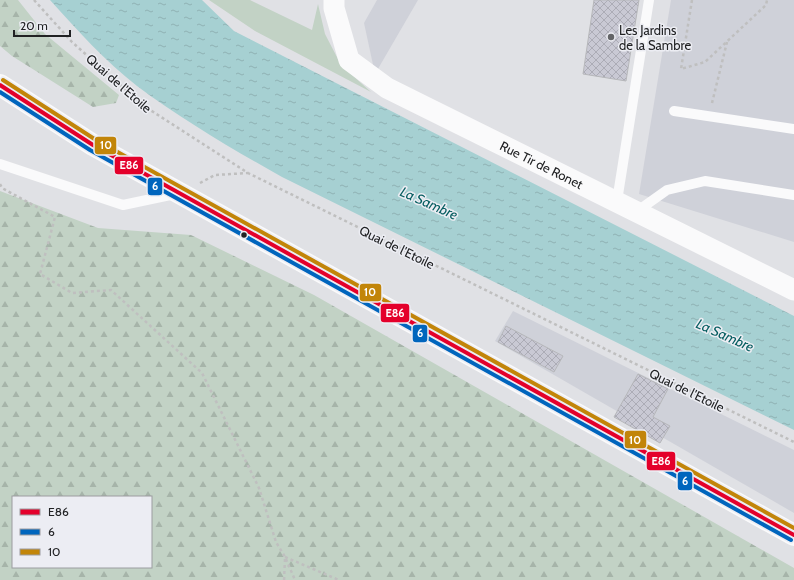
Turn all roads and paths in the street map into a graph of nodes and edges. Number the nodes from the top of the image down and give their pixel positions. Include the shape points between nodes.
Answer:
1 (34, 0) edge
2 (334, 0) edge
3 (649, 0) edge
4 (692, 0) edge
5 (767, 0) edge
6 (727, 42) junction
7 (0, 85) edge
8 (674, 111) dead end
9 (708, 116) junction
10 (794, 129) edge
11 (0, 164) edge
12 (248, 173) junction
13 (0, 184) edge
14 (179, 193) junction
15 (794, 195) edge
16 (617, 201) junction
17 (636, 212) junction
18 (794, 290) edge
19 (794, 442) edge
20 (794, 536) edge
21 (285, 557) junction
22 (284, 580) edge
23 (295, 580) edge
24 (339, 580) edge

1 - 12 path, Quai de l'Etoile via 72,42 144,106
2 - 16 street, Rue Tir de Ronet via 349,60 387,88
3 - 16 lane
4 - 6 path via 681,69 705,62
5 - 6 path via 766,5
6 - 9 path
7 - 14 main road via 94,145
8 - 9 lane
9 - 10 lane
11 - 14 lane via 123,205
12 - 14 path via 215,175
12 - 19 path, Quai de l'Etoile
13 - 21 path via 2,188 55,217 40,274 72,293 111,290 202,372 259,488 276,542
14 - 20 main road
15 - 17 lane via 705,181 667,190
16 - 17 street, Rue Tir de Ronet
17 - 18 street, Rue Tir de Ronet
21 - 22 path
21 - 23 path
21 - 24 path

